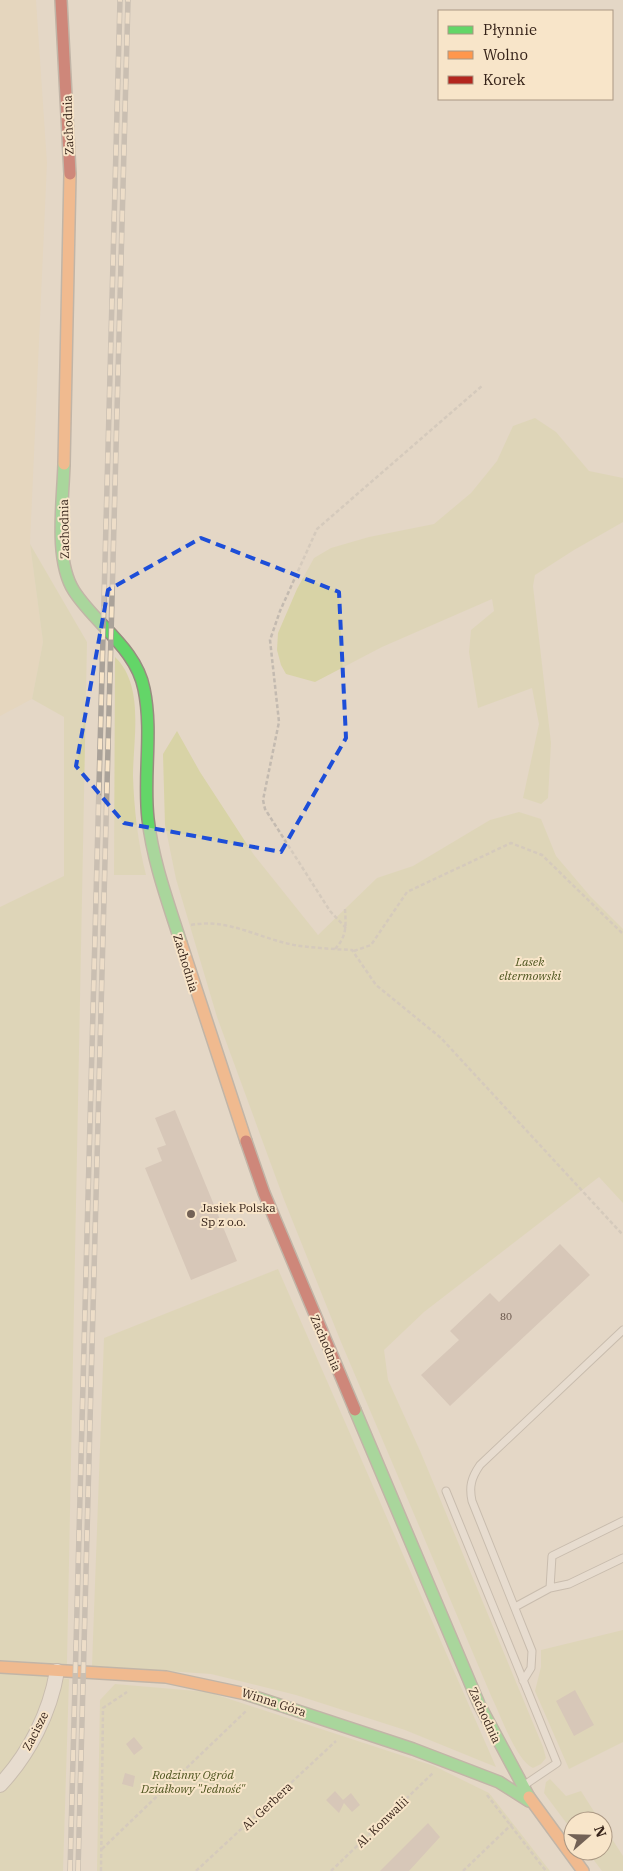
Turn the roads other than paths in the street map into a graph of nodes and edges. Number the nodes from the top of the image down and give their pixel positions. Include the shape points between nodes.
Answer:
1 (61, 0) edge
2 (623, 1330) edge
3 (446, 1492) dead end
4 (623, 1520) edge
5 (623, 1558) edge
6 (550, 1588) junction
7 (515, 1607) junction
8 (0, 1667) edge
9 (57, 1671) junction
10 (523, 1681) junction
11 (0, 1785) edge
12 (522, 1787) junction
13 (532, 1803) junction
14 (583, 1871) edge

1 - 12 street, Zachodnia via 70,179 63,558 74,591 131,657 144,688 150,842 234,1112 264,1193 475,1695
2 - 7 lane via 472,1476 472,1501
3 - 10 lane
4 - 6 lane via 552,1556
5 - 6 lane via 570,1584
6 - 7 lane
7 - 10 lane via 532,1650 531,1668
8 - 9 street, Winna Góra
9 - 11 street, Zacisze via 54,1689 38,1730 13,1772
9 - 13 street, Winna Góra via 166,1678 231,1689 422,1752 499,1782
10 - 12 lane via 557,1764
12 - 13 street, Zachodnia
13 - 14 street, Zachodnia

